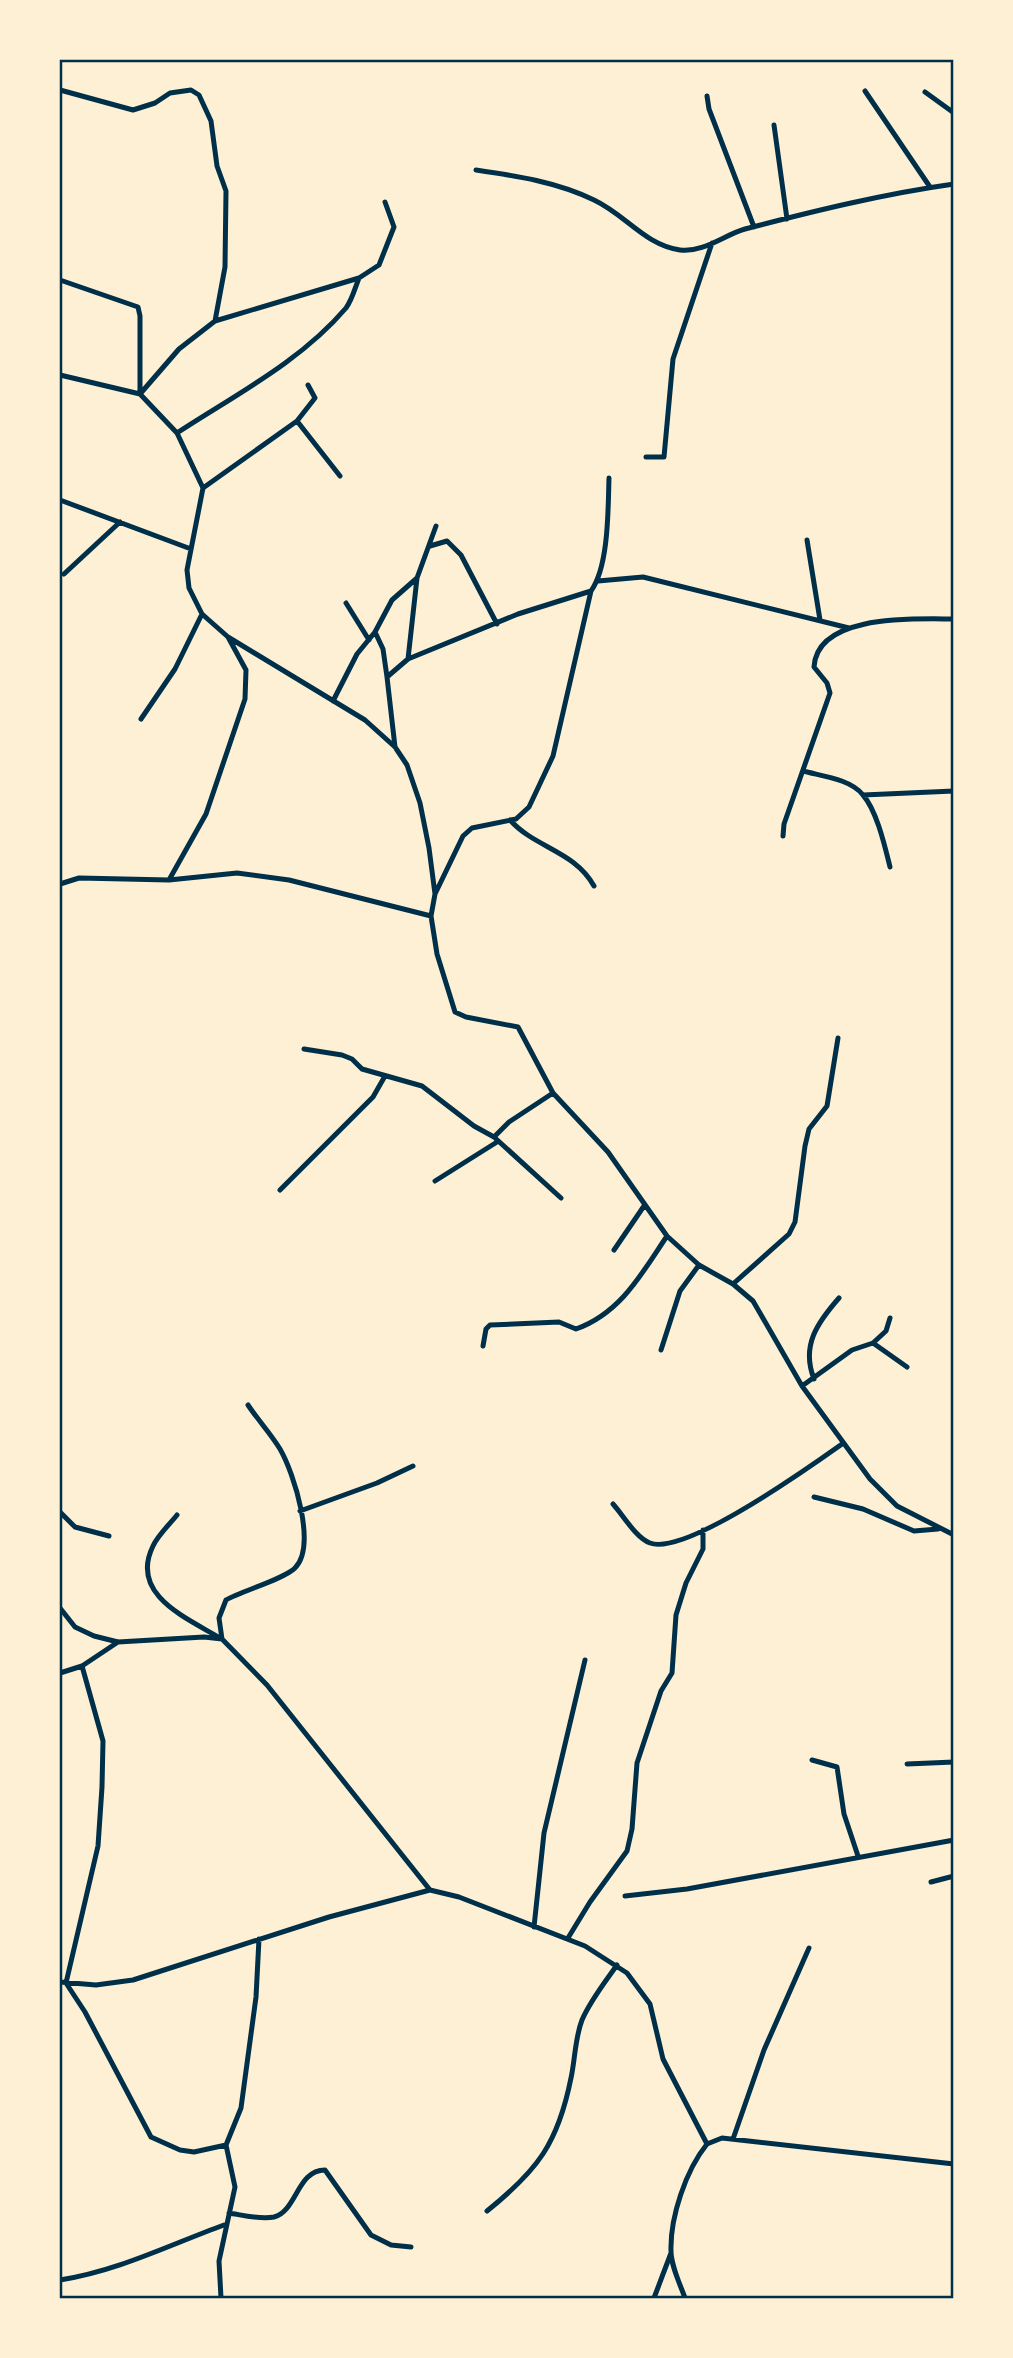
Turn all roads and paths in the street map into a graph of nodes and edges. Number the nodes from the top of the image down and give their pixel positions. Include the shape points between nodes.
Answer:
1 (60, 90) edge
2 (865, 91) dead end
3 (925, 92) dead end
4 (707, 96) dead end
5 (954, 113) edge
6 (774, 125) dead end
7 (476, 170) dead end
8 (954, 184) edge
9 (930, 187) junction
10 (385, 202) dead end
11 (787, 219) junction
12 (754, 227) junction
13 (712, 243) junction
14 (359, 278) junction
15 (60, 280) edge
16 (215, 321) junction
17 (60, 375) edge
18 (308, 385) dead end
19 (140, 394) junction
20 (297, 421) junction
21 (177, 433) junction
22 (646, 457) dead end
23 (340, 476) dead end
24 (609, 478) dead end
25 (203, 488) junction
26 (60, 500) edge
27 (120, 522) junction
28 (436, 526) dead end
29 (807, 540) dead end
30 (430, 546) junction
31 (191, 549) junction
32 (64, 575) dead end
33 (417, 578) junction
34 (598, 581) junction
35 (592, 591) junction
36 (346, 604) dead end
37 (202, 614) junction
38 (954, 619) edge
39 (820, 620) junction
40 (497, 624) junction
41 (849, 628) junction
42 (375, 632) junction
43 (228, 637) junction
44 (369, 640) junction
45 (408, 659) junction
46 (387, 677) junction
47 (333, 701) junction
48 (141, 719) dead end
49 (395, 747) junction
50 (803, 771) junction
51 (954, 791) edge
52 (863, 795) junction
53 (510, 820) junction
54 (783, 836) dead end
55 (890, 867) dead end
56 (169, 880) junction
57 (60, 884) edge
58 (594, 886) dead end
59 (435, 894) junction
60 (431, 916) junction
61 (838, 1038) dead end
62 (304, 1049) dead end
63 (385, 1076) junction
64 (554, 1093) junction
65 (496, 1140) junction
66 (435, 1181) dead end
67 (281, 1190) dead end
68 (561, 1198) dead end
69 (645, 1206) junction
70 (667, 1236) junction
71 (614, 1250) dead end
72 (699, 1265) junction
73 (733, 1284) junction
74 (839, 1298) dead end
75 (890, 1318) dead end
76 (873, 1343) junction
77 (483, 1346) dead end
78 (661, 1350) dead end
79 (907, 1367) dead end
80 (814, 1379) junction
81 (802, 1386) junction
82 (248, 1405) dead end
83 (842, 1444) junction
84 (413, 1465) dead end
85 (814, 1497) dead end
86 (613, 1504) dead end
87 (300, 1511) junction
88 (60, 1512) edge
89 (177, 1515) dead end
90 (940, 1529) junction
91 (703, 1530) junction
92 (954, 1535) edge
93 (109, 1536) dead end
94 (60, 1608) edge
95 (222, 1639) junction
96 (118, 1642) junction
97 (585, 1660) dead end
98 (82, 1666) junction
99 (60, 1673) edge
100 (812, 1760) dead end
101 (954, 1762) edge
102 (907, 1764) dead end
103 (954, 1840) edge
104 (858, 1856) junction
105 (954, 1876) edge
106 (931, 1882) dead end
107 (430, 1890) junction
108 (625, 1896) dead end
109 (534, 1927) junction
110 (568, 1938) junction
111 (259, 1939) junction
112 (809, 1948) dead end
113 (617, 1965) junction
114 (63, 1982) edge
115 (733, 2139) junction
116 (707, 2144) junction
117 (226, 2145) junction
118 (954, 2156) edge
119 (952, 2164) edge
120 (487, 2211) dead end
121 (229, 2213) junction
122 (224, 2225) junction
123 (411, 2247) dead end
124 (671, 2253) junction
125 (60, 2280) edge
126 (221, 2298) edge
127 (654, 2298) edge
128 (685, 2298) edge

1 - 16 street via 133,110 170,93 191,90 199,95 211,121 217,166 226,191 225,267
2 - 9 street
3 - 5 street
4 - 12 street
6 - 11 street
7 - 13 street via 564,187 597,201 659,246 684,250
8 - 9 street
9 - 11 street
10 - 14 street via 394,227 379,265
11 - 12 street
12 - 13 street
13 - 22 street via 673,359 664,457
14 - 16 street
14 - 21 street via 347,306 276,373
15 - 19 street via 138,307
16 - 19 street via 179,349
17 - 19 street
18 - 20 street via 315,398
19 - 21 street
20 - 23 street
20 - 25 street
21 - 25 street
24 - 34 street
25 - 31 street
26 - 27 street
27 - 31 street
27 - 32 street
28 - 30 street
29 - 39 street
30 - 33 street
30 - 40 street via 447,541 461,555
31 - 37 street via 189,588
33 - 42 street via 392,600
33 - 45 street
34 - 35 street
34 - 39 street via 643,577
35 - 40 street
35 - 53 street via 553,756 528,807
36 - 44 street
37 - 43 street
37 - 48 street via 175,669
38 - 41 street via 883,619
39 - 41 street
40 - 45 street
41 - 50 street via 827,642 815,660 814,667 830,693
42 - 44 street
42 - 46 street
43 - 47 street
43 - 56 street via 246,670 246,699 206,814
44 - 47 street
45 - 46 street
46 - 49 street
47 - 49 street via 365,720
49 - 59 street via 407,765 420,803
50 - 52 street via 849,785
50 - 54 street
51 - 52 street
52 - 55 street via 883,838
53 - 58 street via 519,830 574,861
53 - 59 street via 472,828 463,836
56 - 57 street via 92,877
56 - 60 street via 237,873 263,876
59 - 60 street
60 - 64 street via 455,1012 518,1027
61 - 73 street via 827,1105 809,1129 805,1146 795,1222 789,1234
62 - 63 street via 342,1055 362,1069
63 - 65 street via 422,1087
63 - 67 street via 373,1097
64 - 65 street via 509,1122
64 - 69 street via 614,1161
65 - 66 street
65 - 68 street
69 - 70 street
69 - 71 street
70 - 72 street
70 - 77 street via 626,1297 590,1324 576,1329 559,1322 490,1325
72 - 73 street
72 - 78 street via 680,1291
73 - 81 street via 753,1301
74 - 80 street via 812,1335 808,1352
75 - 76 street via 886,1331
76 - 79 street
76 - 80 street via 852,1350
80 - 81 street
81 - 83 street
82 - 87 street via 281,1450
83 - 90 street via 897,1506
83 - 91 street via 775,1491
84 - 87 street
85 - 90 street via 863,1509 914,1531
86 - 91 street via 651,1544 662,1545
87 - 95 street via 305,1539 301,1560 285,1575 226,1600 219,1618
88 - 93 street via 75,1527
89 - 95 street via 153,1545 150,1582 164,1604
90 - 92 street
91 - 110 street via 703,1549 676,1615 672,1673 636,1763 627,1852
94 - 96 street via 75,1627
95 - 96 street
95 - 107 street via 267,1685
96 - 98 street
97 - 109 street via 544,1833
98 - 99 street
98 - 114 street via 103,1741 102,1787 98,1846
100 - 104 street via 837,1767 844,1814
101 - 102 street
103 - 104 street
104 - 108 street via 687,1889
105 - 106 street
107 - 109 street
107 - 111 street
109 - 110 street
110 - 113 street
111 - 114 street via 133,1980 96,1985
111 - 117 street via 241,2109
112 - 115 street via 764,2050
113 - 116 street via 650,2004 663,2059
113 - 120 street via 582,2021 571,2082 542,2160
114 - 117 street via 85,2012 151,2137 194,2152
115 - 116 street via 722,2137
115 - 119 street
116 - 124 street via 696,2158 674,2217
117 - 121 street via 234,2187
118 - 119 street
121 - 122 street
121 - 123 street via 274,2217 303,2181 325,2170 371,2235 391,2245
122 - 125 street via 150,2256
122 - 126 street via 219,2261
124 - 127 street
124 - 128 street

